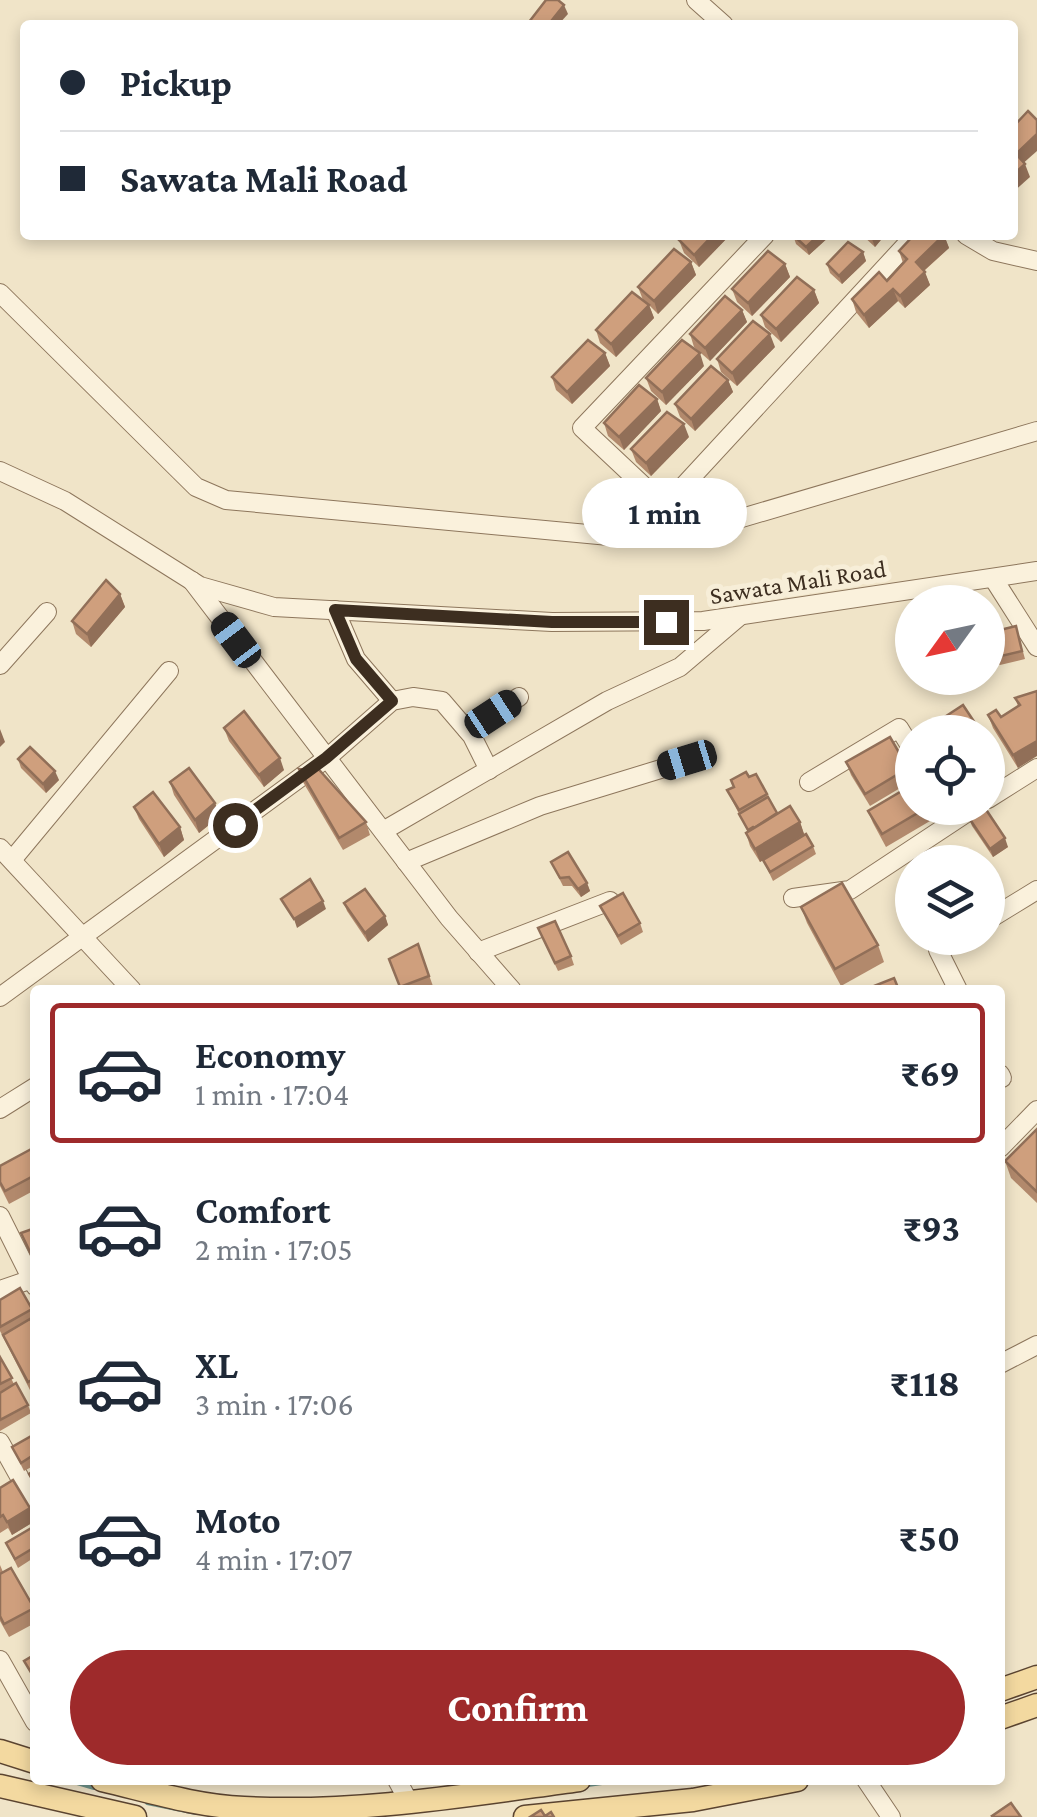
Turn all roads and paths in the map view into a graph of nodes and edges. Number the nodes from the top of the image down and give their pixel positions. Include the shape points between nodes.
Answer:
1 (696, 0) edge
2 (718, 20) edge
3 (760, 240) edge
4 (909, 240) edge
5 (974, 240) edge
6 (1037, 261) edge
7 (0, 293) edge
8 (1037, 432) edge
9 (0, 471) edge
10 (1037, 571) edge
11 (992, 578) junction
12 (192, 581) junction
13 (335, 610) junction
14 (47, 612) dead end
15 (740, 616) junction
16 (1037, 647) edge
17 (0, 666) edge
18 (169, 671) dead end
19 (519, 697) dead end
20 (392, 701) junction
21 (467, 730) junction
22 (895, 730) edge
23 (326, 758) junction
24 (687, 760) dead end
25 (1037, 768) edge
26 (489, 770) junction
27 (809, 782) dead end
28 (1005, 788) edge
29 (938, 825) edge
30 (383, 832) junction
31 (6, 854) edge
32 (406, 862) junction
33 (1037, 890) edge
34 (792, 898) dead end
35 (610, 901) edge
36 (1005, 910) edge
37 (83, 936) junction
38 (478, 952) junction
39 (940, 955) edge
40 (127, 985) edge
41 (508, 985) edge
42 (956, 985) edge
43 (0, 997) edge
44 (30, 1090) edge
45 (0, 1108) edge
46 (1037, 1110) edge
47 (1005, 1143) edge
48 (0, 1216) edge
49 (30, 1273) edge
50 (30, 1282) edge
51 (0, 1290) edge
52 (1037, 1346) edge
53 (1005, 1362) edge
54 (0, 1442) edge
55 (22, 1481) junction
56 (0, 1493) edge
57 (30, 1496) edge
58 (0, 1660) edge
59 (1037, 1676) edge
60 (1005, 1688) edge
61 (1037, 1705) edge
62 (30, 1713) edge
63 (1005, 1716) edge
64 (0, 1751) edge
65 (30, 1760) edge
66 (93, 1785) edge
67 (141, 1785) edge
68 (401, 1785) edge
69 (549, 1785) edge
70 (771, 1785) edge
71 (869, 1785) edge
72 (0, 1786) edge
73 (180, 1790) edge
74 (422, 1806) edge
75 (99, 1813) edge
76 (135, 1817) edge
77 (525, 1817) edge
78 (891, 1817) edge

1 - 2 street
3 - 4 street via 582,428 665,506
5 - 6 street
7 - 8 street via 196,488 226,500 609,536 658,534 718,525
9 - 12 street, Sawata Mali Road via 65,501
10 - 11 street, Sawata Mali Road
11 - 15 street, Sawata Mali Road
11 - 16 street
12 - 13 street, Sawata Mali Road via 274,607
12 - 23 street
13 - 15 street, Sawata Mali Road via 552,622
13 - 20 street via 356,659
14 - 17 street
15 - 26 street via 680,668 606,701
18 - 31 street
19 - 21 street
20 - 21 street via 442,700
20 - 23 street
21 - 26 street
22 - 27 street
23 - 30 street
23 - 37 street
24 - 32 street via 540,806
25 - 28 street
26 - 30 street
29 - 34 street via 850,890
30 - 32 street
31 - 37 street
32 - 38 street
33 - 36 street
35 - 38 street
37 - 40 street
37 - 43 street
38 - 41 street
39 - 42 street
44 - 45 street
46 - 47 street
48 - 49 street
50 - 51 street
52 - 53 street
54 - 55 street
55 - 56 street
55 - 57 street
58 - 62 street
59 - 60 main road
61 - 63 main road
64 - 65 main road
66 - 75 street
67 - 73 main road
68 - 74 street
69 - 74 main road
70 - 77 main road
71 - 78 street
72 - 75 main road
73 - 74 main road via 241,1808
75 - 76 main road

